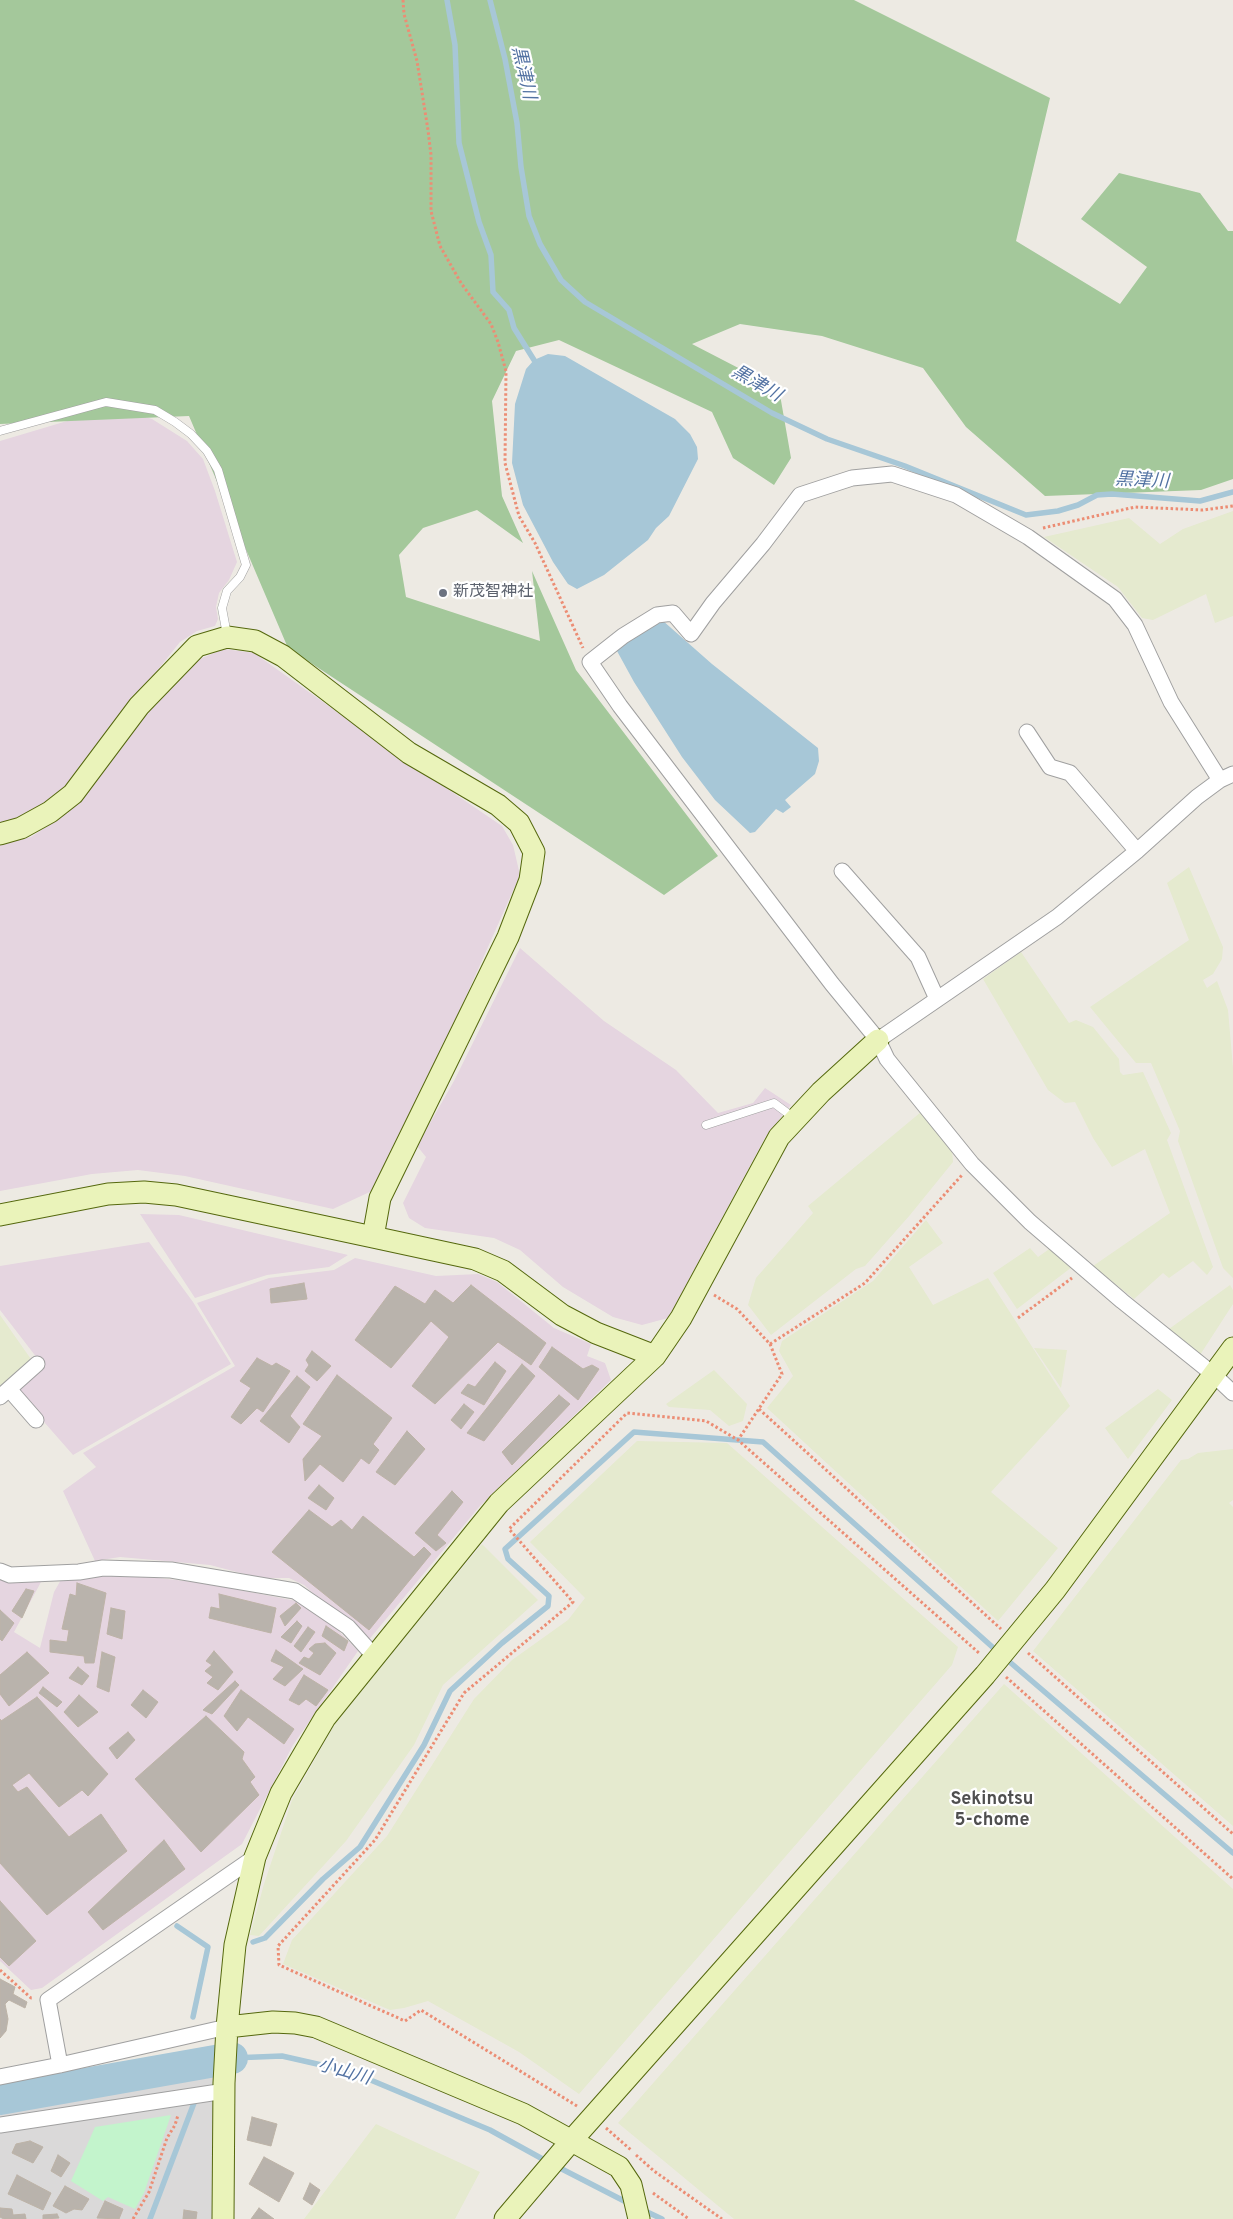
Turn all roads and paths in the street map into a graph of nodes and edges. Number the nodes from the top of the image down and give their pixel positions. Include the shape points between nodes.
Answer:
1 (403, 0) edge
2 (0, 431) edge
3 (1233, 506) edge
4 (1028, 537) junction
5 (227, 637) junction
6 (590, 662) junction
7 (1027, 732) dead end
8 (1226, 777) edge
9 (0, 834) edge
10 (1137, 851) junction
11 (842, 870) dead end
12 (937, 998) junction
13 (878, 1040) junction
14 (796, 1119) junction
15 (706, 1125) dead end
16 (972, 1164) junction
17 (0, 1215) edge
18 (373, 1236) junction
19 (1085, 1268) junction
20 (699, 1286) junction
21 (1018, 1318) dead end
22 (770, 1344) junction
23 (1233, 1348) edge
24 (655, 1356) junction
25 (37, 1364) dead end
26 (1214, 1375) junction
27 (4, 1393) edge
28 (1233, 1393) edge
29 (759, 1409) junction
30 (36, 1420) dead end
31 (0, 1571) edge
32 (1013, 1640) junction
33 (375, 1656) junction
34 (1233, 1834) edge
35 (255, 1857) junction
36 (0, 1970) edge
37 (48, 2000) junction
38 (227, 2037) junction
39 (60, 2065) junction
40 (0, 2077) edge
41 (225, 2087) junction
42 (183, 2098) junction
43 (593, 2116) junction
44 (17, 2123) junction
45 (0, 2125) edge
46 (0, 2134) edge
47 (572, 2140) junction
48 (133, 2219) edge
49 (223, 2219) edge
50 (505, 2219) edge
51 (639, 2219) edge
52 (722, 2219) edge

1 - 6 path via 428,130 430,211 440,246 461,283 491,324 498,342 506,371 505,463 519,516 535,543
2 - 5 lane via 106,402 155,410 191,434 218,470 246,565 227,591 222,608
3 - 4 path via 1203,510 1135,507 1036,530
4 - 6 street via 956,494 892,474 852,478 800,495 691,634 673,613 657,615
4 - 8 street via 1115,599 1135,626 1171,702
5 - 9 street via 197,646 139,706 73,794 21,828
5 - 18 street via 255,641 284,656 409,753 498,806 519,823 534,852 530,880 508,937 380,1198
6 - 13 street via 620,706
7 - 10 street via 1050,767 1070,773
8 - 10 street via 1197,797
10 - 12 street via 1057,917
11 - 12 street via 918,956
12 - 13 street
13 - 14 street
13 - 16 street via 887,1059
14 - 15 lane via 774,1102
14 - 20 street via 779,1137
16 - 19 street via 1030,1222
16 - 22 path via 865,1283
17 - 18 street via 108,1194 144,1192 176,1195
18 - 24 street via 482,1262 503,1271 562,1315 596,1333
19 - 21 path
19 - 26 street
20 - 22 path via 737,1309
20 - 24 street
22 - 29 path via 782,1374
23 - 26 street
24 - 33 street via 499,1503
25 - 27 street
26 - 28 street
26 - 32 street via 1055,1590
27 - 30 street
29 - 32 path
29 - 43 path via 738,1440 706,1421 628,1413 509,1529 573,1602 464,1693 375,1840 278,1946 279,1965 405,2021 421,2010
31 - 33 street via 10,1575 103,1568 172,1570 295,1591 348,1627
32 - 34 path
32 - 43 street
33 - 35 street via 325,1718 281,1793
35 - 37 street
35 - 38 street via 235,1945
36 - 37 path via 31,1998
37 - 39 street
38 - 39 street
38 - 41 street
38 - 47 street via 273,2022 316,2027 523,2114
39 - 40 street
41 - 42 street
41 - 49 street
42 - 44 street
42 - 48 path via 149,2192
43 - 47 street
43 - 52 path via 654,2171
44 - 45 street
44 - 46 street
47 - 50 street
47 - 51 street via 619,2167 631,2185

